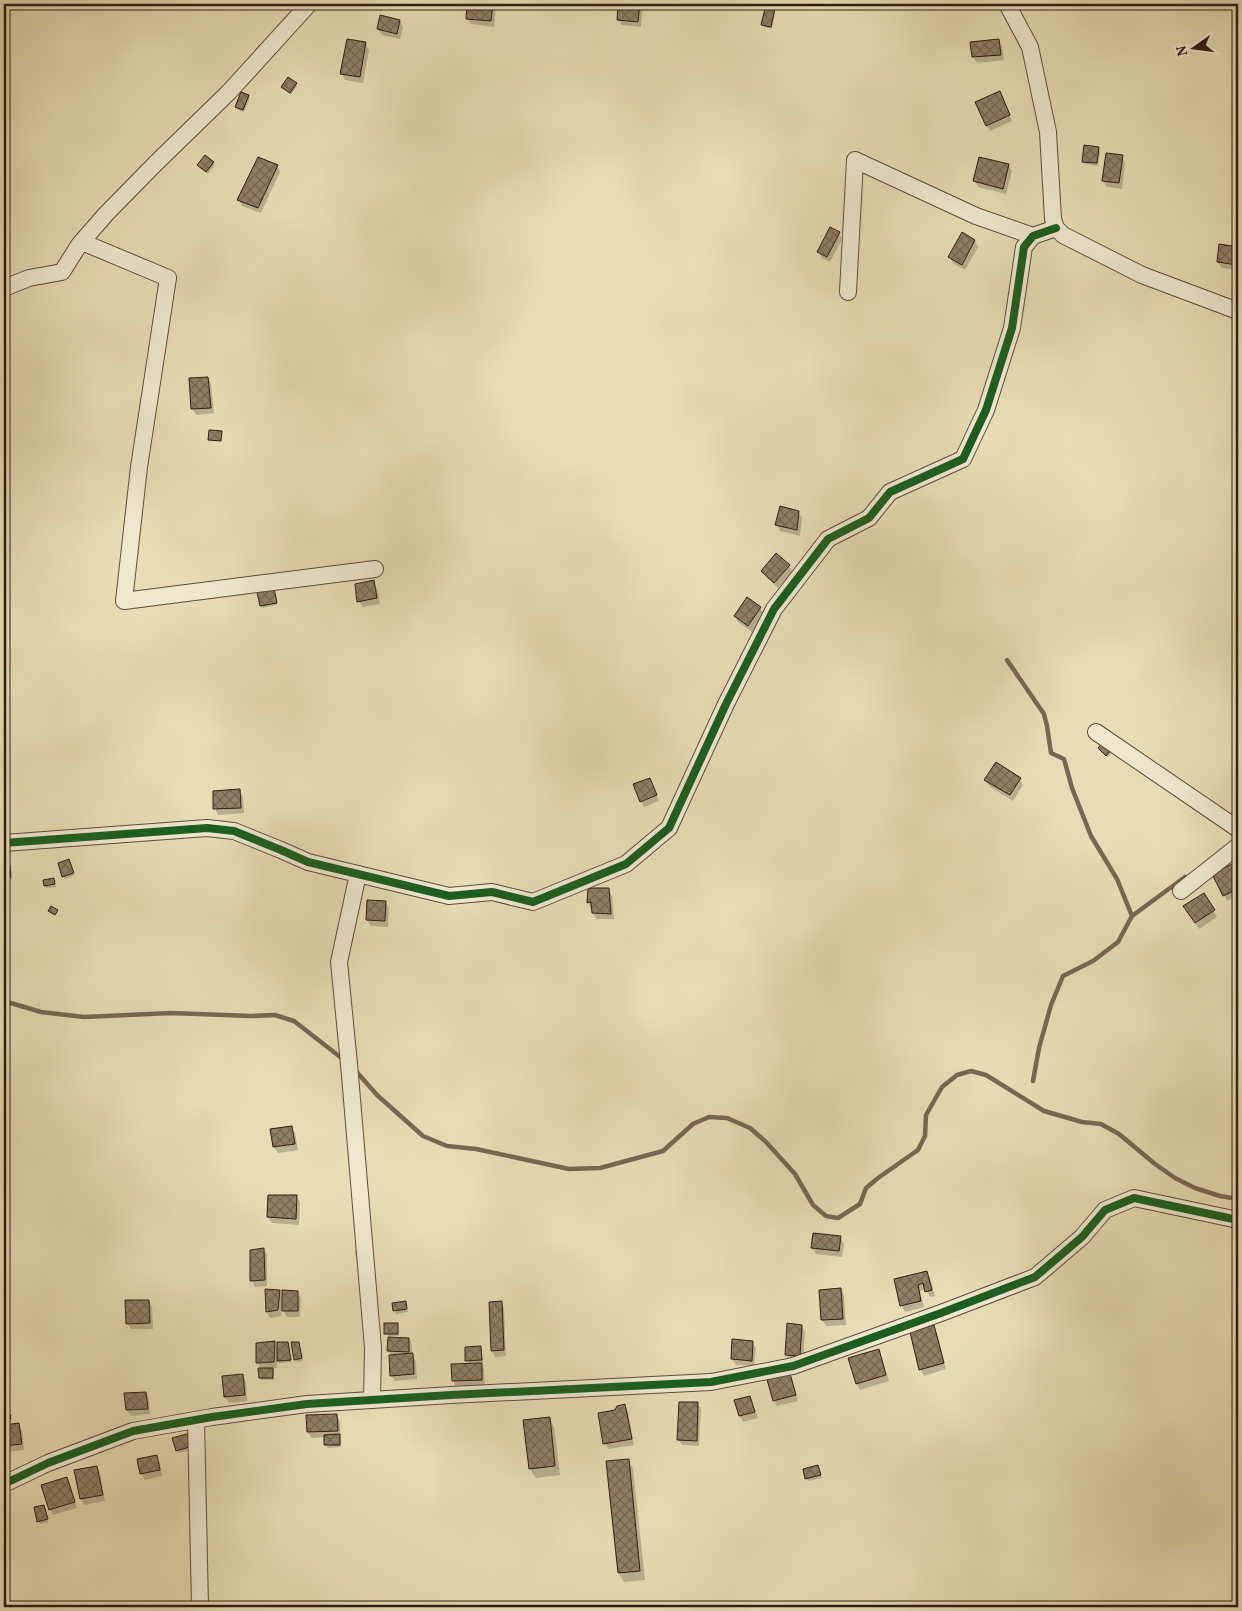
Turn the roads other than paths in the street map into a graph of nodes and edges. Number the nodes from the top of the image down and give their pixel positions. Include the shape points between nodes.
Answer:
1 (309, 4) edge
2 (1008, 4) edge
3 (1056, 228) junction
4 (1033, 236) junction
5 (82, 242) junction
6 (4, 288) edge
7 (848, 292) dead end
8 (1238, 311) edge
9 (375, 569) dead end
10 (1096, 732) dead end
11 (1238, 829) edge
12 (4, 843) edge
13 (1238, 846) edge
14 (358, 874) junction
15 (1181, 891) dead end
16 (1238, 1220) edge
17 (372, 1400) junction
18 (196, 1420) junction
19 (4, 1484) edge
20 (200, 1607) edge

1 - 5 street
2 - 3 street via 1030,47 1048,132
3 - 4 street
3 - 8 street via 1063,235 1142,275
4 - 7 street via 976,216 855,160
4 - 14 street via 1024,247 1012,328 986,410 963,459 890,492 869,518 828,539 774,609 669,828 626,864 532,902 492,892 449,896
5 - 6 street via 62,272 29,278
5 - 9 street via 168,278 139,467 124,601
10 - 11 street
12 - 14 street via 207,828 234,831 308,862
13 - 15 street
14 - 17 street via 339,962 373,1348
16 - 17 street via 1134,1198 1105,1210 1082,1237 1035,1276 793,1366 711,1382
17 - 18 street via 307,1404
18 - 19 street via 133,1431 48,1463
18 - 20 street

